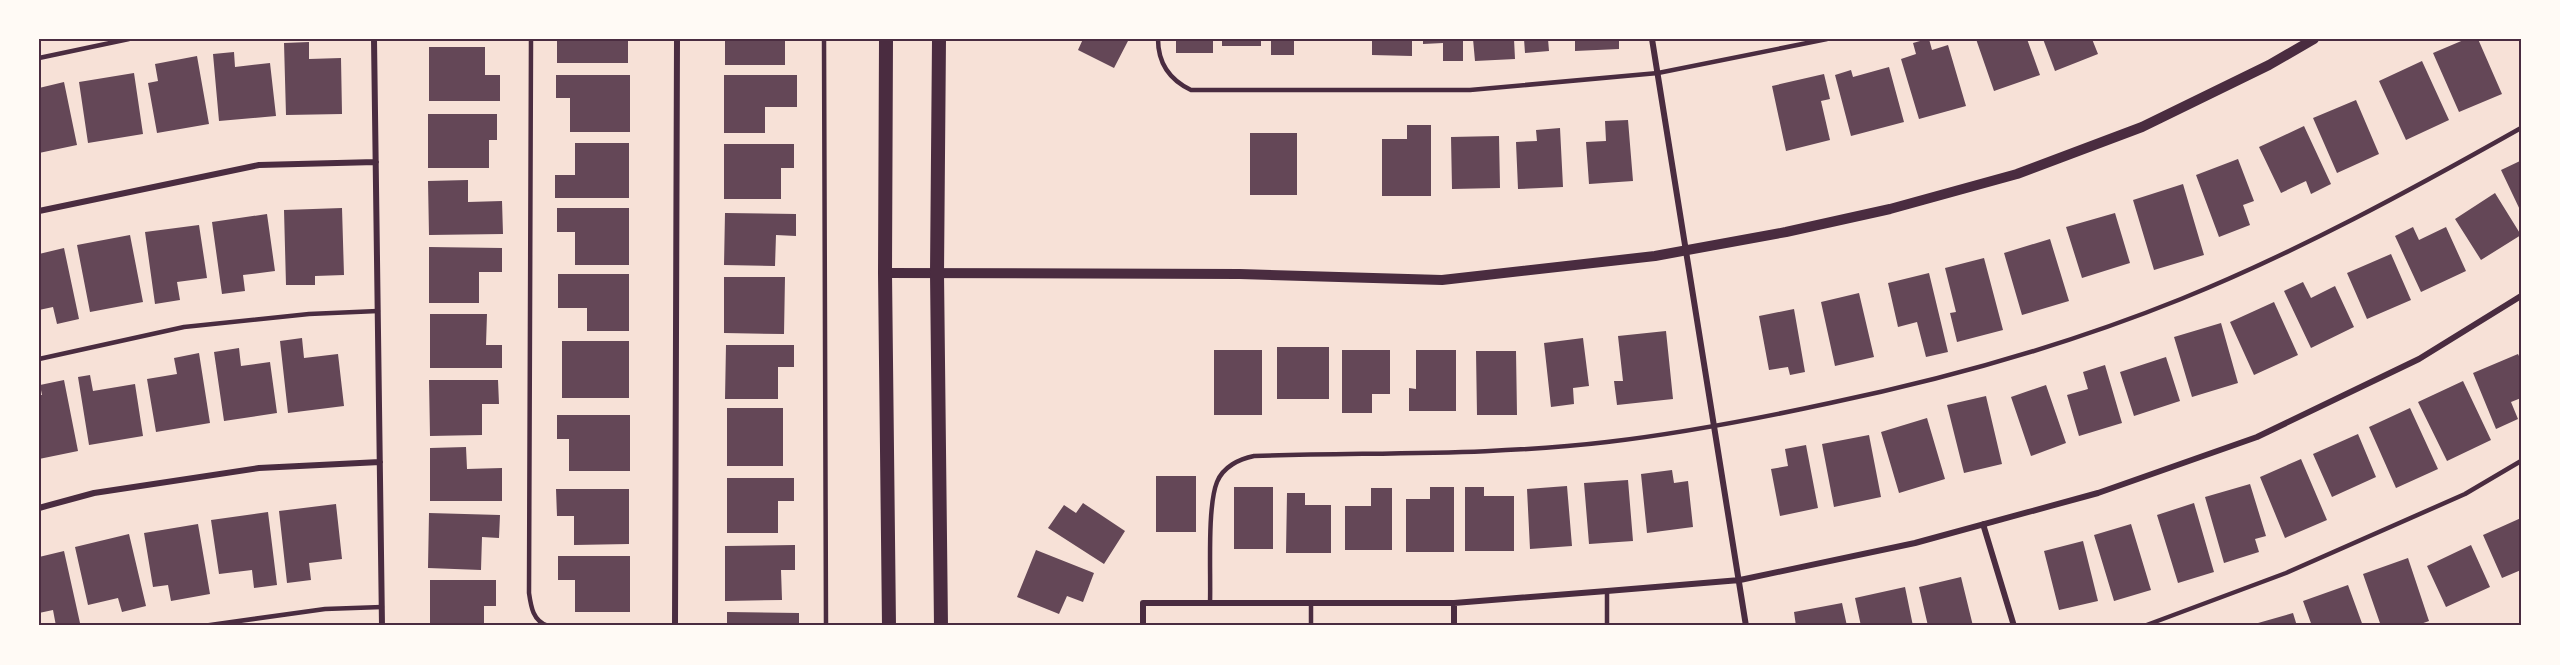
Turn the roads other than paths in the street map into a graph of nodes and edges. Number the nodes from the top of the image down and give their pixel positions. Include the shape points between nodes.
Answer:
1 (129, 39) edge
2 (374, 39) edge
3 (531, 39) edge
4 (677, 39) edge
5 (824, 39) edge
6 (886, 39) edge
7 (939, 39) edge
8 (1158, 39) edge
9 (1652, 39) edge
10 (1827, 39) edge
11 (2314, 39) edge
12 (39, 58) edge
13 (1658, 73) junction
14 (2521, 128) edge
15 (376, 162) junction
16 (39, 211) edge
17 (1687, 250) junction
18 (885, 273) junction
19 (938, 273) junction
20 (2521, 296) edge
21 (378, 311) junction
22 (39, 359) edge
23 (1716, 428) junction
24 (2521, 461) edge
25 (380, 462) junction
26 (39, 508) edge
27 (1983, 524) junction
28 (1740, 580) junction
29 (1607, 591) junction
30 (1210, 603) junction
31 (1311, 603) junction
32 (1454, 603) junction
33 (382, 607) junction
34 (203, 626) edge
35 (382, 626) edge
36 (548, 626) edge
37 (675, 626) edge
38 (826, 626) edge
39 (889, 626) edge
40 (941, 626) edge
41 (1143, 626) edge
42 (1311, 626) edge
43 (1454, 626) edge
44 (1607, 626) edge
45 (1746, 626) edge
46 (2014, 626) edge
47 (2144, 626) edge

1 - 12 lane
2 - 15 street
3 - 36 lane via 529,593 532,611 541,624
4 - 37 street
5 - 38 lane
6 - 18 main road
7 - 19 main road
8 - 13 lane via 1164,66 1177,83 1191,90 1470,90
9 - 13 street
10 - 13 lane
11 - 17 street via 2270,65 2142,127 2017,174 1890,209
13 - 17 street
14 - 23 lane via 2413,189 2181,299 2036,352 1928,382
15 - 16 street via 259,165
15 - 21 street
17 - 19 street via 1442,280 1240,274
17 - 23 street
18 - 19 street
18 - 39 main road
19 - 40 main road
20 - 27 street via 2419,359 2257,437 2098,493
21 - 22 lane via 184,327
21 - 25 street
23 - 28 street
23 - 30 lane via 1604,443 1494,451 1240,459 1217,481 1212,505
24 - 47 lane via 2465,494 2286,573
25 - 26 street via 259,468 94,493
25 - 33 street
27 - 28 street via 1915,543
27 - 46 street
28 - 29 street
28 - 45 street
29 - 32 street
29 - 44 lane
30 - 31 street
30 - 41 street via 1143,603
31 - 32 street
31 - 42 lane
32 - 43 street
33 - 34 lane via 325,609
33 - 35 street

